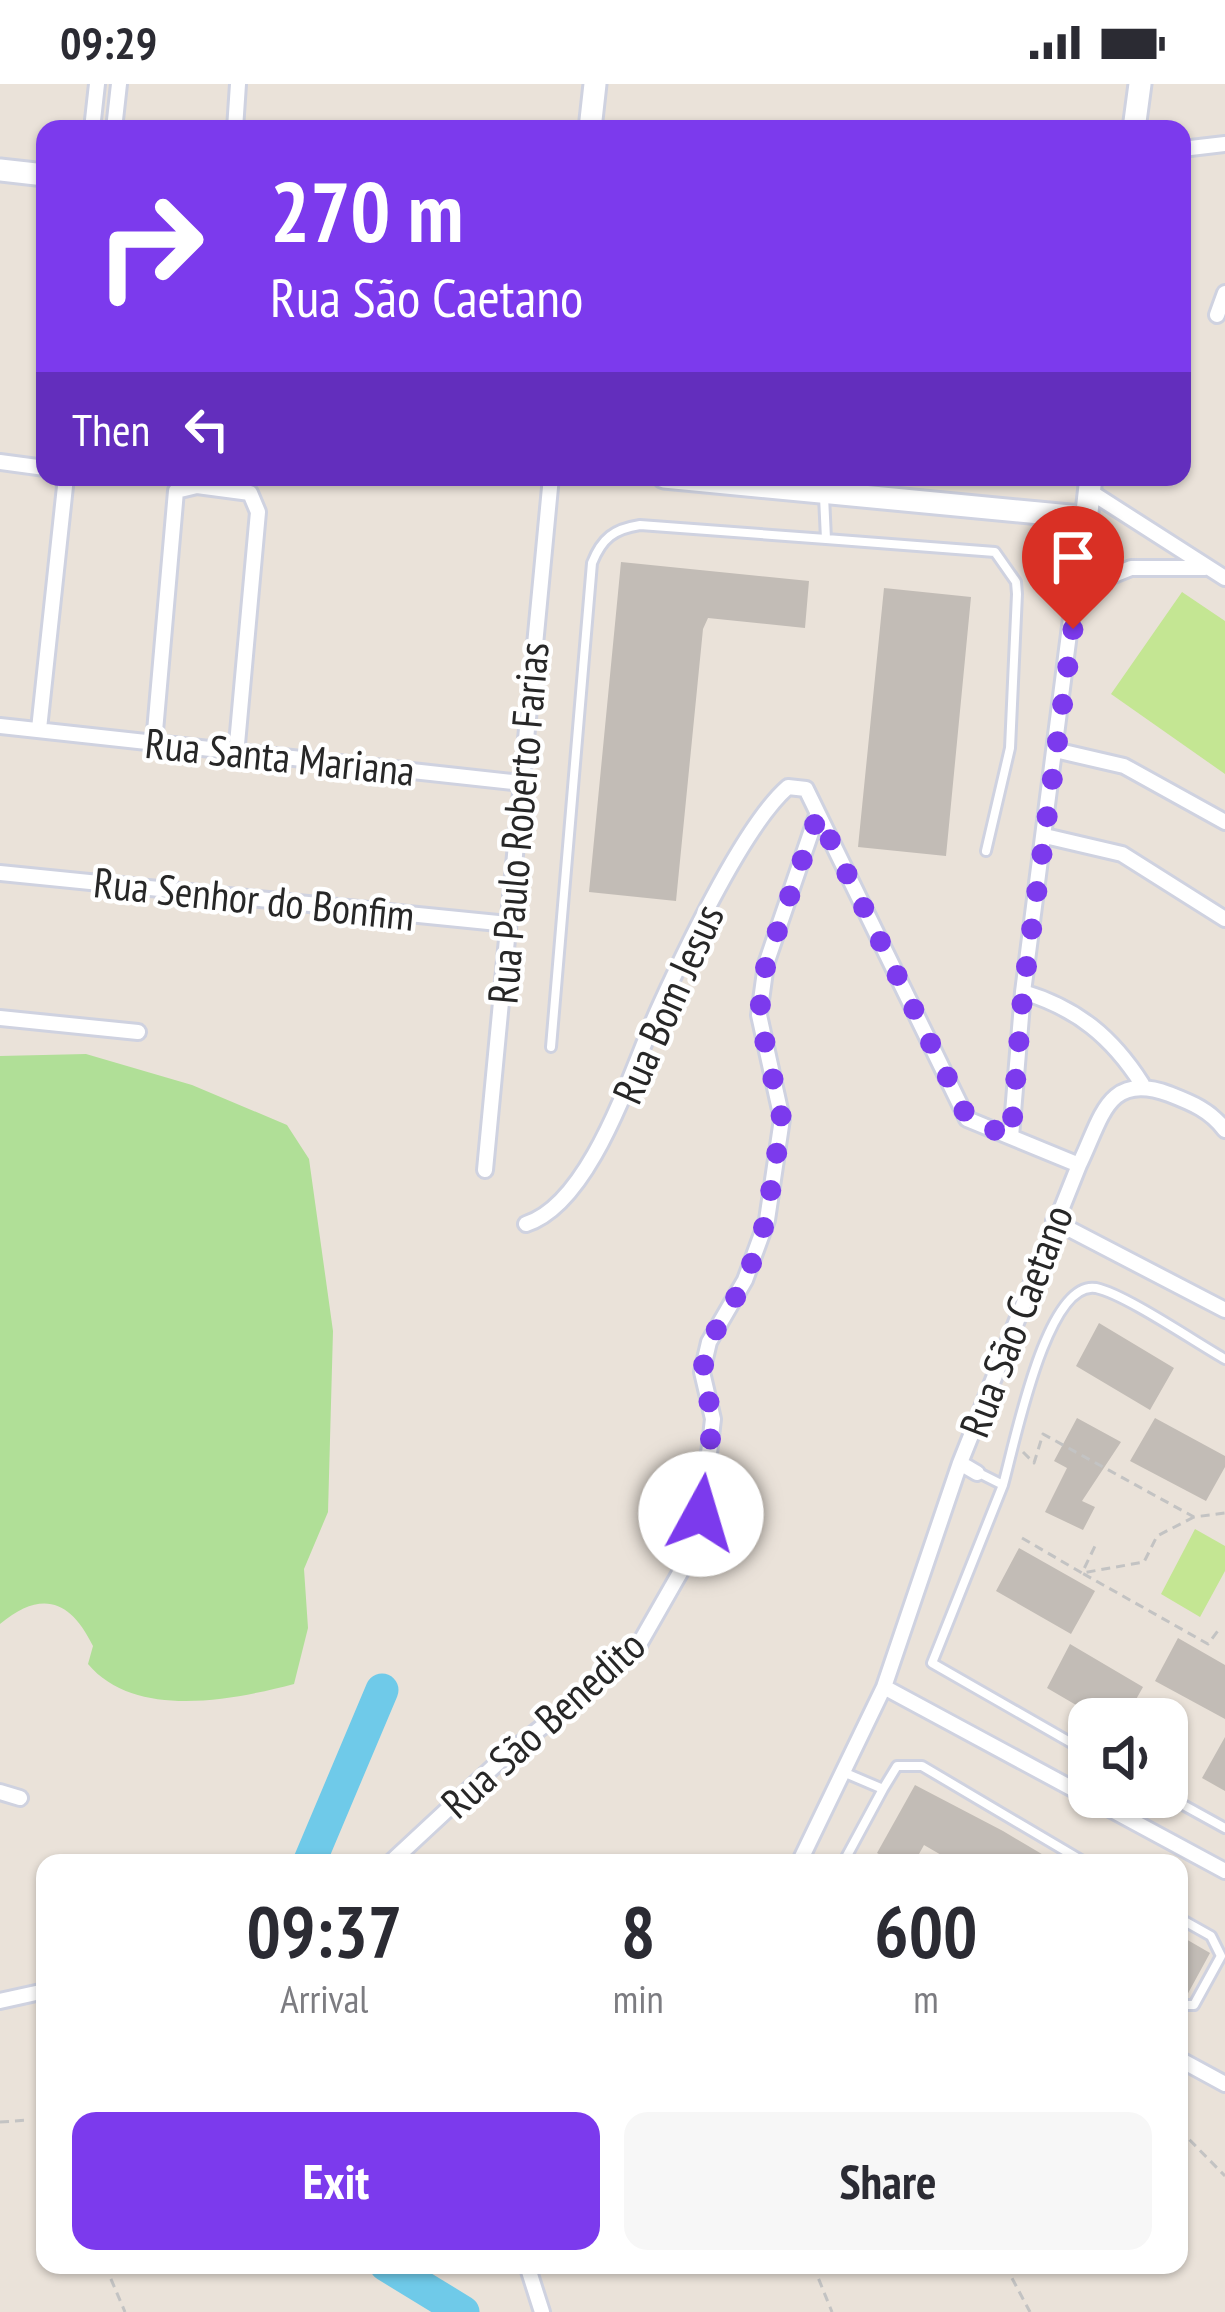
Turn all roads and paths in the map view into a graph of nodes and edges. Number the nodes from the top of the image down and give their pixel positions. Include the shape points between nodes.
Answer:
1 (97, 84) edge
2 (119, 84) edge
3 (238, 84) edge
4 (595, 84) edge
5 (1140, 84) edge
6 (93, 120) edge
7 (115, 120) edge
8 (236, 120) edge
9 (591, 120) edge
10 (1135, 120) edge
11 (1225, 144) edge
12 (1191, 148) edge
13 (0, 170) edge
14 (36, 174) edge
15 (1225, 293) edge
16 (1217, 315) dead end
17 (0, 462) edge
18 (36, 467) edge
19 (68, 486) edge
20 (550, 486) edge
21 (749, 486) edge
22 (1090, 486) edge
23 (1093, 486) edge
24 (824, 494) junction
25 (1084, 517) junction
26 (826, 539) junction
27 (1210, 568) junction
28 (1225, 578) edge
29 (1078, 589) junction
30 (0, 726) edge
31 (39, 729) junction
32 (154, 743) junction
33 (1055, 750) junction
34 (236, 755) junction
35 (522, 783) junction
36 (806, 789) joint
37 (818, 815) junction
38 (1225, 822) edge
39 (1045, 836) junction
40 (986, 851) dead end
41 (0, 873) edge
42 (1225, 920) edge
43 (508, 924) junction
44 (1023, 992) junction
45 (0, 1018) edge
46 (138, 1032) dead end
47 (550, 1047) dead end
48 (1142, 1084) junction
49 (1225, 1130) edge
50 (1011, 1137) junction
51 (1079, 1165) junction
52 (485, 1169) dead end
53 (1054, 1221) junction
54 (526, 1224) dead end
55 (1225, 1310) edge
56 (1225, 1359) edge
57 (1015, 1443) junction
58 (961, 1463) junction
59 (977, 1473) joint
60 (1003, 1485) junction
61 (1225, 1513) edge
62 (1194, 1517) junction
63 (1022, 1538) dead end
64 (1096, 1544) dead end
65 (1082, 1573) junction
66 (1220, 1628) dead end
67 (884, 1687) junction
68 (1068, 1741) edge
69 (842, 1772) junction
70 (883, 1790) junction
71 (0, 1792) edge
72 (20, 1798) dead end
73 (1188, 1808) edge
74 (1225, 1828) edge
75 (400, 1854) edge
76 (803, 1854) edge
77 (848, 1854) edge
78 (1071, 1854) edge
79 (1225, 1871) edge
80 (1188, 1923) edge
81 (36, 1992) edge
82 (0, 2001) edge
83 (1188, 2005) edge
84 (1188, 2064) edge
85 (1225, 2084) edge
86 (29, 2120) dead end
87 (0, 2122) edge
88 (1188, 2138) edge
89 (1225, 2176) edge
90 (110, 2274) edge
91 (530, 2274) edge
92 (817, 2274) edge
93 (1010, 2274) edge
94 (125, 2312) edge
95 (542, 2312) edge
96 (832, 2312) edge
97 (1030, 2312) edge

1 - 6 street
2 - 7 street
3 - 8 street
4 - 9 street
5 - 10 street
11 - 12 street
13 - 14 street
15 - 16 street
17 - 18 street
19 - 31 street
20 - 35 street, Rua Paulo Roberto Farias
21 - 24 street
22 - 25 street
23 - 27 street
24 - 25 street
24 - 26 lane
25 - 29 street
26 - 40 lane via 995,551 1008,566 1017,594 1010,748
26 - 47 lane via 640,525 621,528 598,547
27 - 28 street
27 - 29 street via 1131,568
29 - 33 street
30 - 31 street, Rua Santa Mariana
31 - 32 street, Rua Santa Mariana
32 - 34 street, Rua Santa Mariana
32 - 34 street via 176,491 250,493 258,512
33 - 38 street via 1124,766
33 - 39 street
34 - 35 street, Rua Santa Mariana
35 - 43 street, Rua Paulo Roberto Farias
36 - 37 street, Rua São Caetano
36 - 54 street, Rua Bom Jesus via 779,794 695,933 616,1118 552,1212
37 - 50 street, Rua São Caetano via 968,1119
37 - 75 street, Rua São Benedito via 766,964 759,1015 782,1120 766,1220 702,1372 713,1419 701,1514 685,1564 633,1655 504,1757
39 - 42 street via 1122,854
39 - 44 street
41 - 43 street, Rua Senhor do Bonfim
43 - 52 street, Rua Paulo Roberto Farias
44 - 48 street via 1075,1012 1120,1050
44 - 50 street
45 - 46 street
48 - 49 street via 1198,1106
48 - 51 street via 1108,1105
50 - 51 street, Rua São Caetano
51 - 53 street, Rua São Caetano
53 - 55 street
53 - 58 street, Rua São Caetano
56 - 57 lane via 1100,1289 1075,1292 1046,1338
57 - 60 lane
57 - 62 path via 1034,1463 1043,1434
58 - 59 street
58 - 67 street, Rua São Caetano
59 - 60 lane
60 - 68 lane via 932,1663
61 - 62 path
62 - 65 path via 1157,1536 1144,1562
63 - 65 path
64 - 65 path
65 - 66 path via 1208,1644
67 - 69 street, Rua São Caetano
67 - 79 street
69 - 70 lane
69 - 76 street, Rua São Caetano
70 - 77 lane
70 - 78 lane via 897,1766 922,1766
71 - 72 street
73 - 74 lane
80 - 83 lane via 1211,1936 1221,1956
81 - 82 street
84 - 85 street
86 - 87 path
88 - 89 path
90 - 94 path
91 - 95 street
92 - 96 path
93 - 97 path

